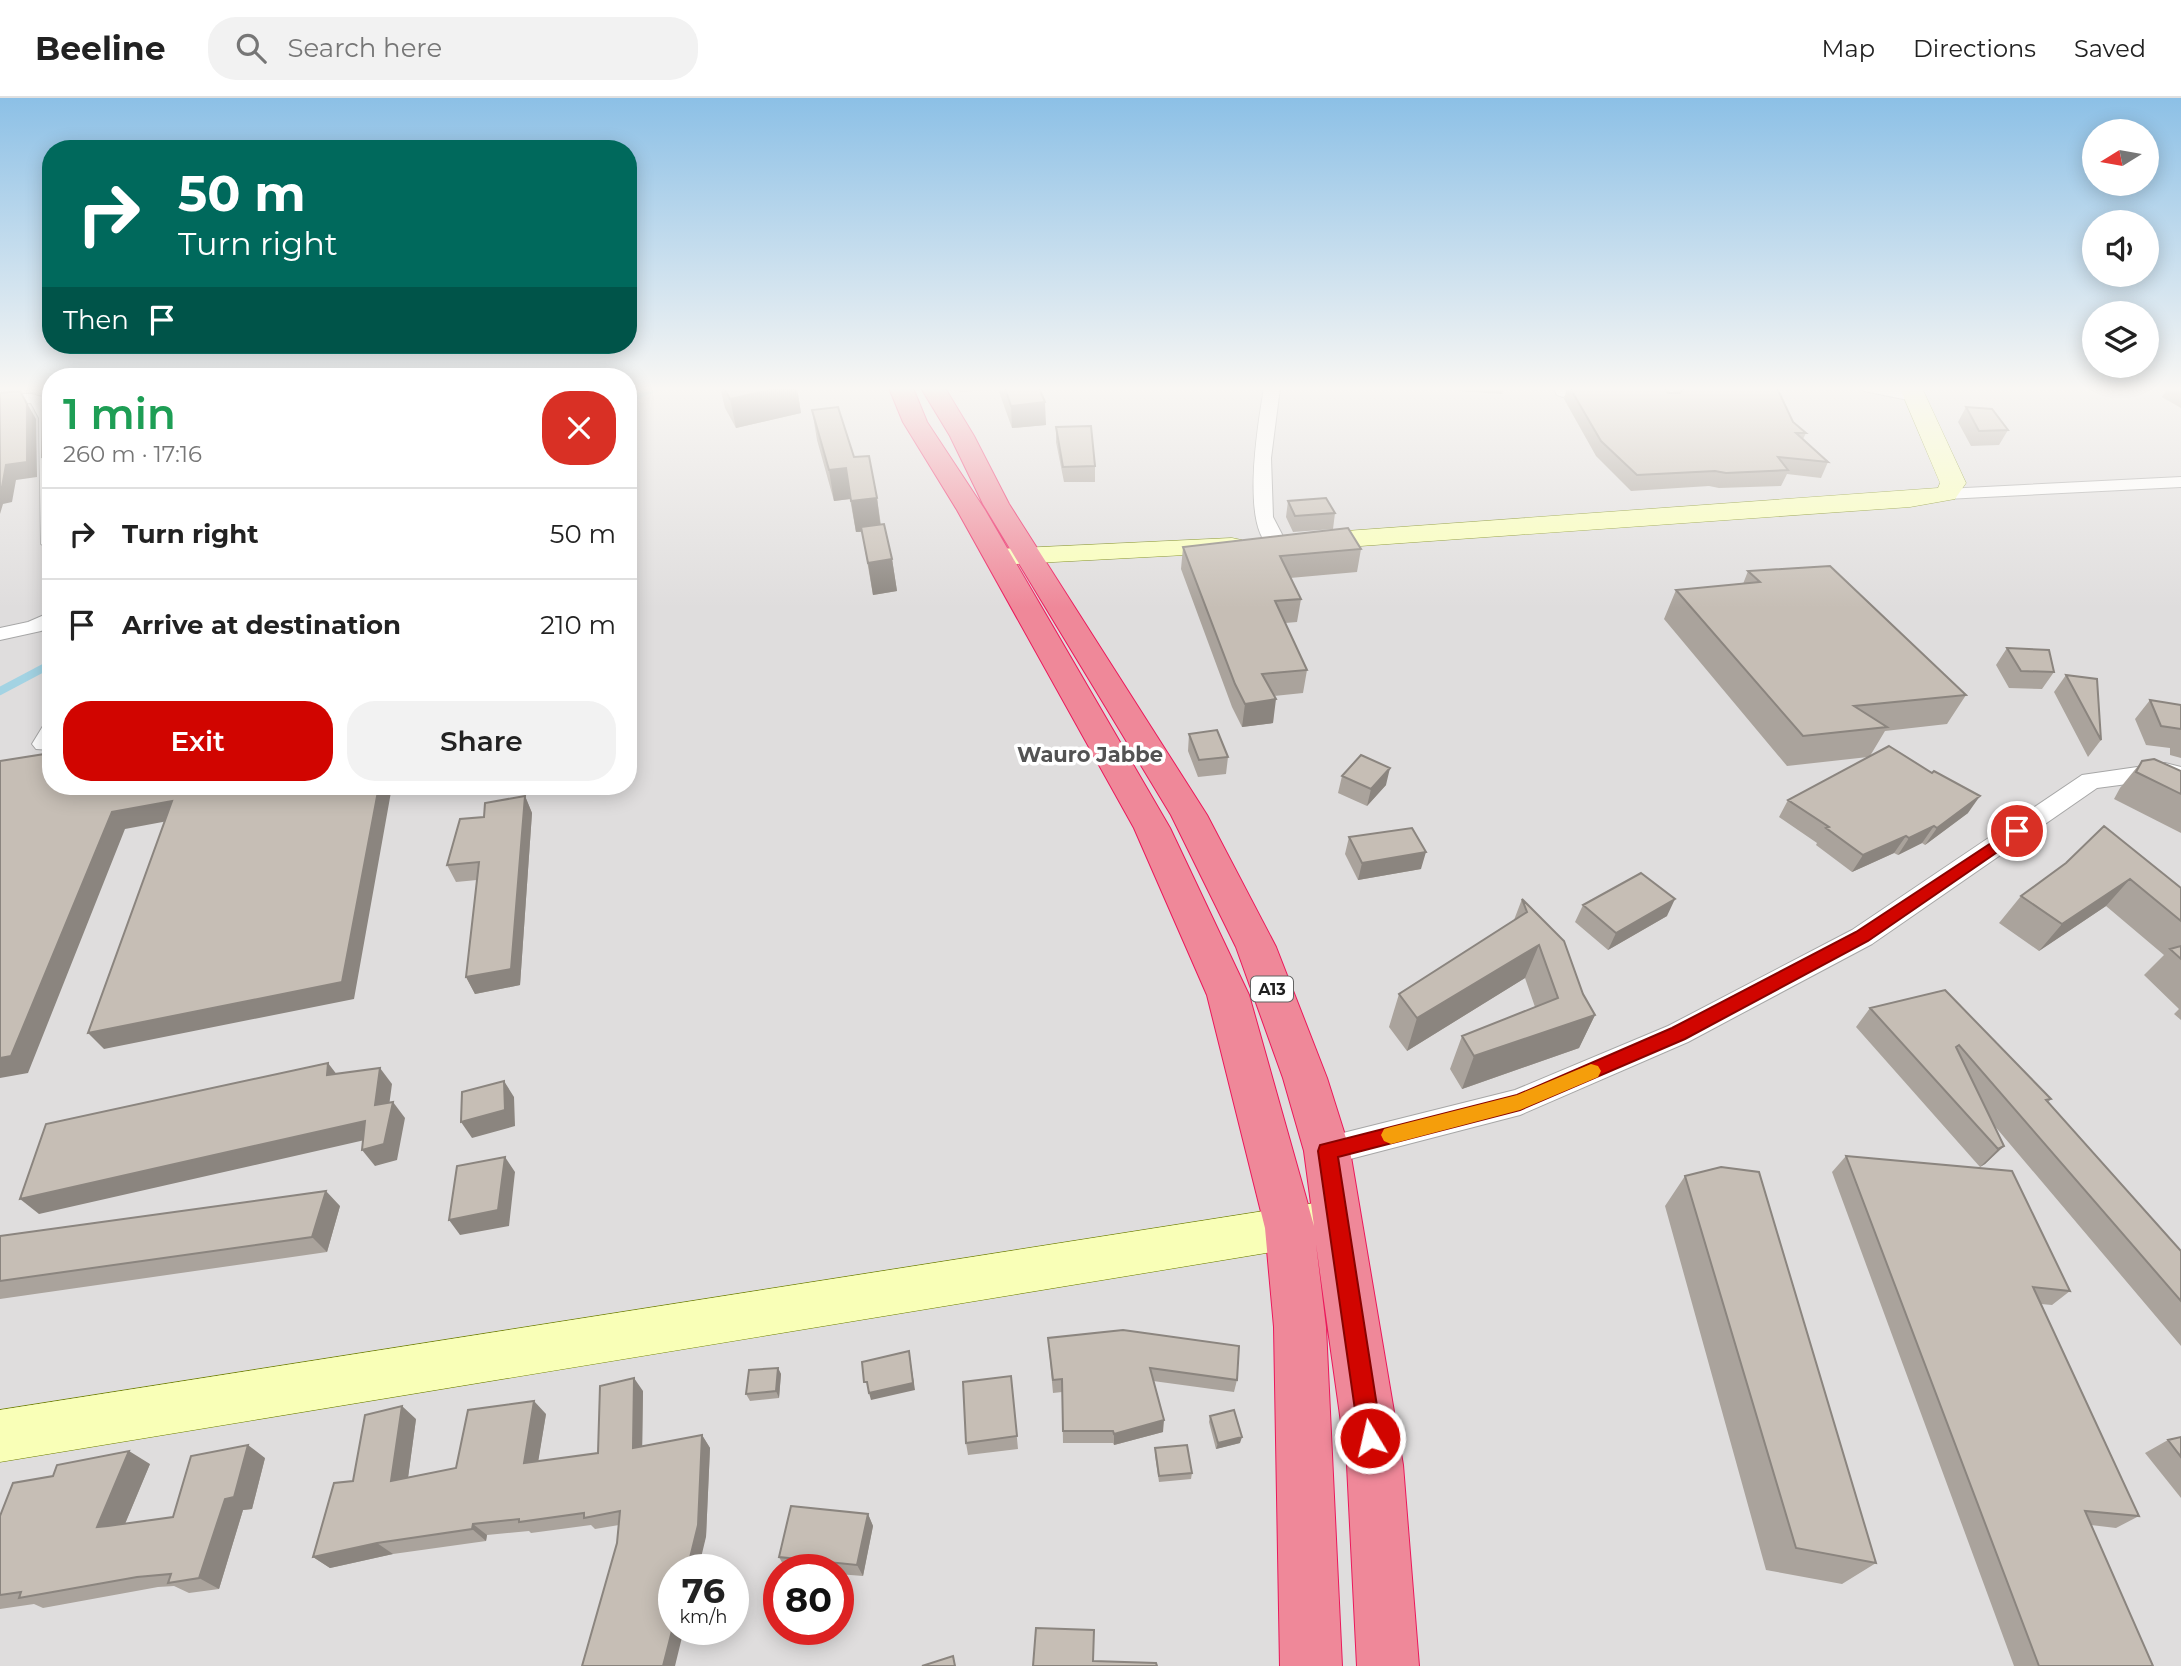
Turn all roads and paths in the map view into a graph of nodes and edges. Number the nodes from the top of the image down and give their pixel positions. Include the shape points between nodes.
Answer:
1 (944, 461) edge
2 (968, 461) edge
3 (1262, 461) edge
4 (1943, 461) edge
5 (2181, 482) edge
6 (1946, 494) junction
7 (1277, 544) junction
8 (1013, 556) junction
9 (42, 623) edge
10 (0, 634) edge
11 (2181, 775) edge
12 (1327, 1151) junction
13 (1313, 1224) junction
14 (0, 1436) edge
15 (1311, 1666) edge
16 (1388, 1666) edge

1 - 8 highway, A13
2 - 8 highway, A13
3 - 7 street via 1265,517
4 - 6 main road via 1953,483
5 - 6 street
6 - 7 main road
7 - 8 main road
8 - 12 highway, A13 via 1189,815 1250,935 1305,1078
8 - 13 highway, A13 via 1152,828 1228,995
9 - 10 street
11 - 12 street via 2165,771 2091,781 1862,937 1678,1034 1520,1102
12 - 13 highway, A13
13 - 14 main road
13 - 15 highway, A13 via 1300,1327
13 - 16 highway, A13 via 1375,1465

